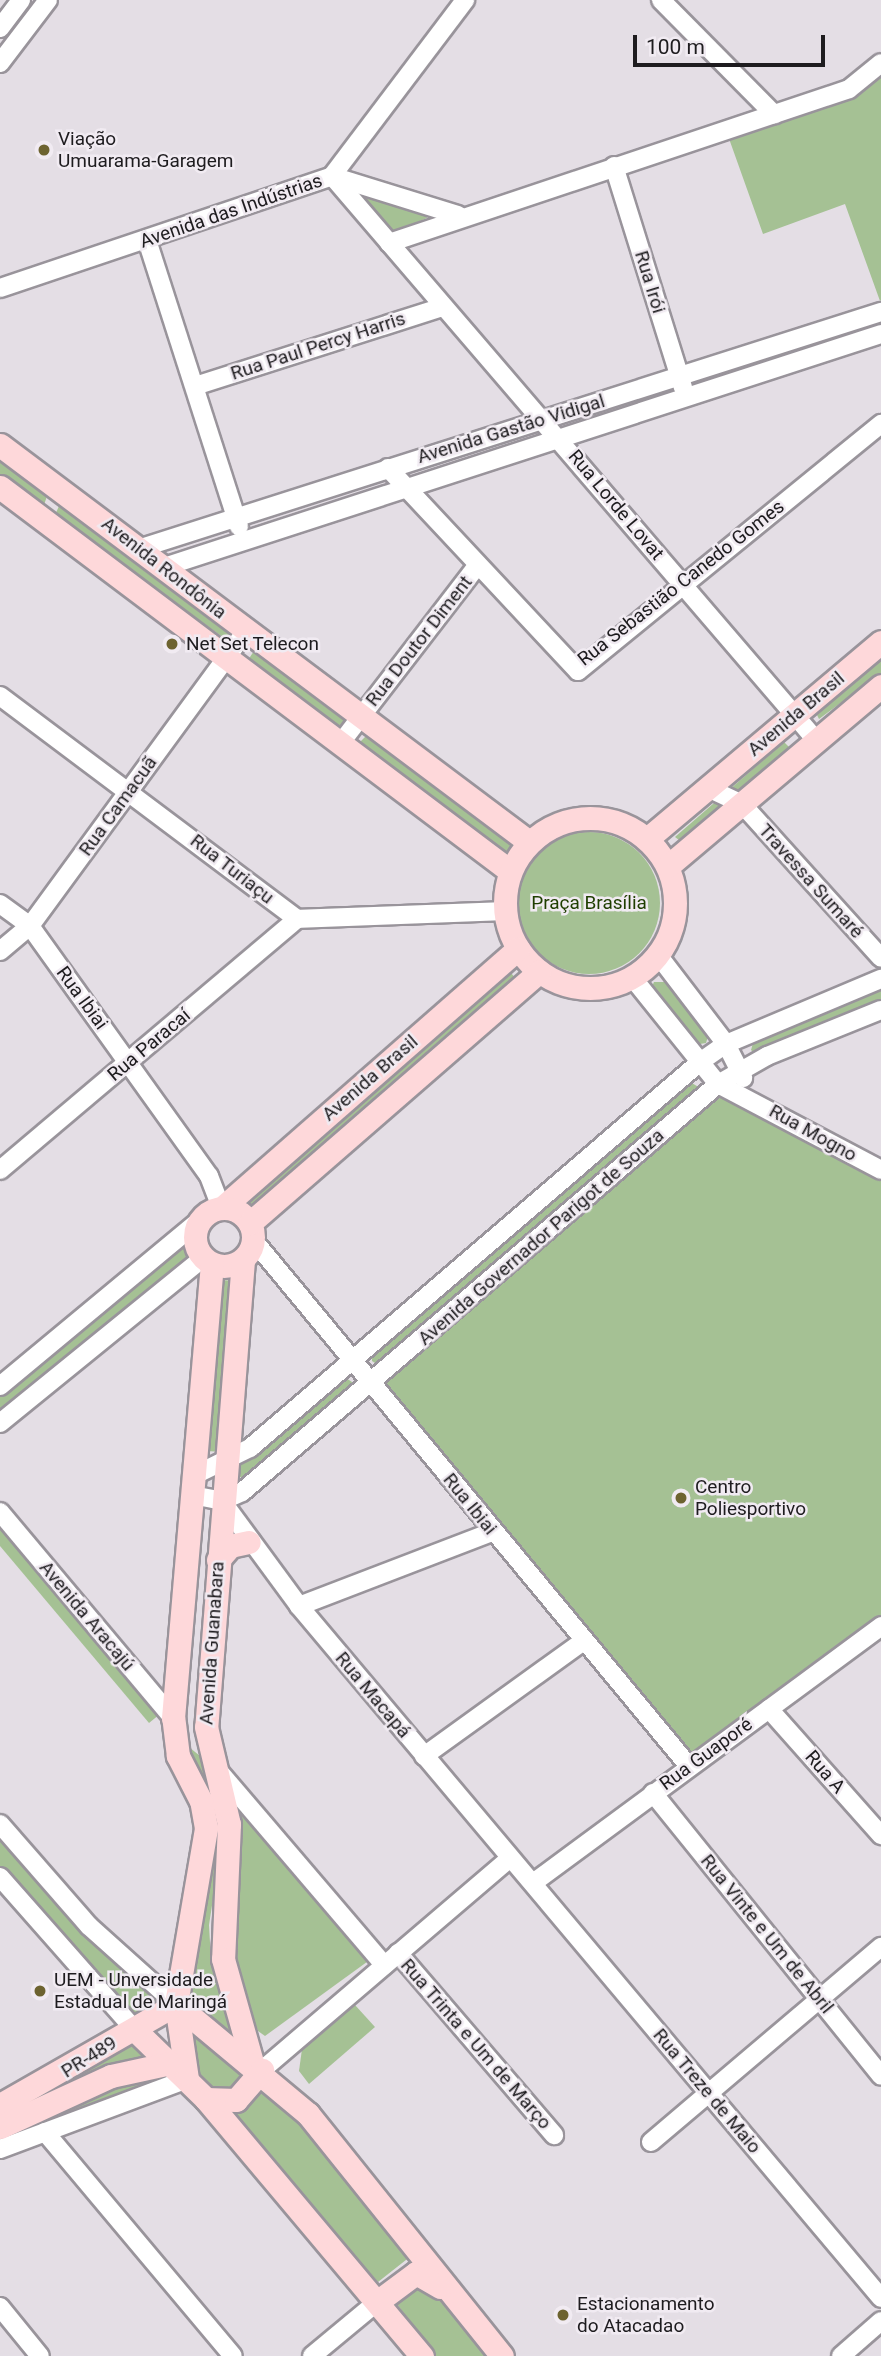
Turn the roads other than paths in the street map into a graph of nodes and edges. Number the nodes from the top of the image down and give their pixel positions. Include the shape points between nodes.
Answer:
1 (21, 0) edge
2 (465, 0) edge
3 (661, 0) edge
4 (42, 2) edge
5 (0, 28) edge
6 (0, 63) edge
7 (881, 63) edge
8 (774, 114) junction
9 (614, 166) junction
10 (332, 176) junction
11 (458, 215) junction
12 (147, 240) junction
13 (389, 243) junction
14 (0, 288) edge
15 (442, 307) junction
16 (881, 312) edge
17 (881, 334) edge
18 (680, 377) junction
19 (195, 386) junction
20 (686, 397) junction
21 (544, 417) junction
22 (881, 424) edge
23 (560, 438) junction
24 (0, 444) edge
25 (388, 468) junction
26 (0, 486) edge
27 (60, 488) junction
28 (405, 490) junction
29 (40, 516) junction
30 (236, 517) junction
31 (244, 541) junction
32 (141, 548) junction
33 (477, 566) junction
34 (164, 567) junction
35 (682, 583) junction
36 (245, 632) junction
37 (881, 642) edge
38 (229, 655) junction
39 (881, 686) edge
40 (0, 696) edge
41 (795, 715) junction
42 (361, 716) junction
43 (343, 740) junction
44 (816, 740) junction
45 (708, 788) junction
46 (130, 790) junction
47 (741, 804) junction
48 (648, 839) junction
49 (529, 842) junction
50 (667, 866) junction
51 (510, 870) junction
52 (0, 904) edge
53 (504, 911) junction
54 (297, 919) junction
55 (30, 926) junction
56 (517, 949) junction
57 (0, 951) edge
58 (658, 956) junction
59 (881, 958) edge
60 (539, 972) junction
61 (632, 977) junction
62 (881, 979) edge
63 (881, 1010) edge
64 (726, 1044) junction
65 (128, 1062) junction
66 (700, 1062) junction
67 (742, 1069) junction
68 (718, 1084) junction
69 (745, 1095) junction
70 (0, 1170) edge
71 (881, 1170) edge
72 (222, 1208) junction
73 (200, 1220) junction
74 (249, 1241) junction
75 (208, 1261) junction
76 (352, 1357) junction
77 (372, 1382) junction
78 (0, 1385) edge
79 (0, 1423) edge
80 (229, 1435) junction
81 (250, 1448) junction
82 (225, 1465) junction
83 (192, 1486) junction
84 (222, 1501) junction
85 (0, 1513) edge
86 (492, 1532) junction
87 (250, 1542) junction
88 (218, 1560) junction
89 (299, 1606) junction
90 (881, 1626) edge
91 (582, 1642) junction
92 (769, 1709) junction
93 (173, 1718) junction
94 (424, 1756) junction
95 (688, 1765) junction
96 (216, 1768) junction
97 (653, 1793) junction
98 (0, 1824) edge
99 (881, 1836) edge
100 (510, 1858) junction
101 (0, 1877) edge
102 (533, 1884) junction
103 (881, 1947) edge
104 (398, 1953) junction
105 (384, 1965) junction
106 (819, 2000) junction
107 (176, 2013) junction
108 (137, 2027) junction
109 (257, 2066) junction
110 (179, 2071) junction
111 (881, 2076) edge
112 (708, 2093) junction
113 (206, 2099) junction
114 (0, 2105) edge
115 (0, 2127) edge
116 (45, 2132) junction
117 (554, 2135) dead end
118 (651, 2142) dead end
119 (0, 2149) edge
120 (453, 2295) junction
121 (881, 2298) edge
122 (377, 2302) junction
123 (0, 2307) edge
124 (881, 2321) edge
125 (40, 2356) edge
126 (233, 2356) edge
127 (312, 2356) edge
128 (422, 2356) edge
129 (502, 2356) edge
130 (841, 2356) edge

1 - 5 street
2 - 10 street, Avenida das Indústrias
3 - 8 street
4 - 6 street
7 - 8 street via 849,89
8 - 9 street
9 - 11 street
9 - 18 street, Rua Irói
10 - 11 street
10 - 12 street, Avenida das Indústrias
10 - 13 street, Rua Lorde Lovat
11 - 13 street
12 - 14 street, Avenida das Indústrias
12 - 19 street
13 - 15 street, Rua Lorde Lovat
15 - 19 street, Rua Paul Percy Harris
15 - 21 street, Rua Lorde Lovat
16 - 18 street, Avenida Gastão Vidigal
17 - 20 street, Avenida Gastão Vidigal
18 - 20 street, Rua Irói
18 - 21 street, Avenida Gastão Vidigal
19 - 30 street
20 - 23 street, Avenida Gastão Vidigal
21 - 23 street, Rua Lorde Lovat
21 - 25 street, Avenida Gastão Vidigal
22 - 35 street, Rua Sebastião Canedo Gomes
23 - 28 street, Avenida Gastão Vidigal
23 - 35 street, Rua Lorde Lovat
24 - 27 main road, Avenida Rondônia
25 - 28 street, Rua Sebastião Canedo Gomes
25 - 30 street, Avenida Gastão Vidigal
26 - 29 main road, Avenida Rondônia
27 - 29 main road
27 - 32 main road, Avenida Rondônia
28 - 31 street, Avenida Gastão Vidigal
28 - 33 street, Rua Sebastião Canedo Gomes
29 - 38 main road, Avenida Rondônia
30 - 31 street
30 - 32 street, Avenida Gastão Vidigal
31 - 34 street, Avenida Gastão Vidigal
32 - 34 main road, Avenida Rondônia
33 - 35 street, Rua Sebastião Canedo Gomes via 578,671
33 - 42 street, Rua Doutor Diment
34 - 36 main road, Avenida Rondônia
35 - 41 street, Rua Lorde Lovat
36 - 38 street, Rua Camacuã
36 - 42 main road, Avenida Rondônia
37 - 41 main road, Avenida Brasil
38 - 43 main road, Avenida Rondônia
38 - 46 street, Rua Camacuã
39 - 44 main road, Avenida Brasil
40 - 46 street, Rua Turiaçu
41 - 44 street, Rua Lorde Lovat
41 - 45 main road, Avenida Brasil
42 - 43 street, Rua Doutor Diment
42 - 49 main road, Avenida Rondônia
43 - 51 main road, Avenida Rondônia
44 - 47 main road, Avenida Brasil
45 - 47 street
45 - 48 main road, Avenida Brasil
46 - 54 street, Rua Turiaçu
46 - 55 street, Rua Camacuã
47 - 50 main road, Avenida Brasil
47 - 59 street, Travessa Sumaré
48 - 49 main road via 609,819 588,817 566,820
48 - 50 main road
49 - 51 main road
50 - 58 main road via 674,921
51 - 53 main road
52 - 55 street, Rua Ibiai
53 - 54 street
53 - 56 main road
54 - 65 street, Rua Paracaí
55 - 57 street, Rua Camacuã
55 - 65 street, Rua Ibiai
56 - 60 main road
56 - 72 main road, Avenida Brasil
58 - 61 main road
58 - 64 street
60 - 61 main road via 585,988
60 - 74 main road, Avenida Brasil
61 - 66 street
62 - 64 street, Avenida Governador Parigot de Souza
63 - 67 street, Avenida Governador Parigot de Souza
64 - 66 street, Avenida Governador Parigot de Souza
64 - 67 street
65 - 70 street, Rua Paracaí
65 - 72 street, Rua Ibiai via 209,1176
66 - 68 street
66 - 76 street, Avenida Governador Parigot de Souza
67 - 68 street, Avenida Governador Parigot de Souza
67 - 69 street
68 - 69 street, Rua Mogno
68 - 77 street, Avenida Governador Parigot de Souza
69 - 71 street, Rua Mogno
72 - 73 main road, Avenida Brasil
72 - 74 main road
73 - 75 main road, Avenida Guanabara via 195,1233
73 - 78 street
74 - 75 main road
74 - 76 street, Rua Ibiai
74 - 80 main road, Avenida Guanabara
75 - 79 street
75 - 83 main road, Avenida Guanabara
76 - 77 street, Rua Ibiai
76 - 81 street, Avenida Governador Parigot de Souza
77 - 84 street, Avenida Governador Parigot de Souza via 242,1492
77 - 86 street, Rua Ibiai
80 - 81 main road
80 - 82 main road, Avenida Guanabara
81 - 82 street, Avenida Governador Parigot de Souza
82 - 83 street, Avenida Governador Parigot de Souza
82 - 84 main road, Avenida Guanabara
83 - 84 street
83 - 93 main road, Avenida Guanabara
84 - 87 street, Rua Macapá
84 - 88 main road, Avenida Guanabara
85 - 93 street, Avenida Aracajú
86 - 89 street
86 - 91 street, Rua Ibiai
87 - 88 main road via 230,1546
87 - 89 street, Rua Macapá
88 - 96 main road, Avenida Guanabara via 206,1727
89 - 94 street, Rua Macapá
90 - 92 street, Rua Guaporé
91 - 94 street
91 - 95 street, Rua Ibiai
92 - 95 street, Rua Guaporé
92 - 99 street, Rua A
93 - 107 main road, Avenida Guanabara via 178,1756 201,1801 206,1828
94 - 100 street, Rua Macapá
95 - 97 street, Rua Guaporé
96 - 105 street
96 - 109 main road, Avenida Guanabara via 230,1840 221,1903 223,1959
97 - 102 street, Rua Guaporé
97 - 106 street, Rua Vinte e Um de Abril
98 - 107 street via 89,1926
100 - 102 street, Rua Macapá
100 - 104 street
101 - 108 street
102 - 112 street, Rua Treze de Maio
103 - 106 street
104 - 105 street
104 - 117 street, Rua Trinta e Um de Março
105 - 109 street
106 - 111 street, Rua Vinte e Um de Abril
106 - 112 street
107 - 108 main road, PR-489 / PR-489
107 - 109 main road via 202,2024
107 - 110 main road
108 - 110 main road, PR-489
108 - 114 main road, PR-489 / PR-489
109 - 113 main road via 236,2100
109 - 120 main road via 308,2114
110 - 113 main road, PR-489
110 - 115 main road, PR-489 / PR-489 via 111,2076
110 - 116 street
112 - 118 street
112 - 121 street, Rua Treze de Maio
113 - 122 main road, PR-489
116 - 119 street
116 - 126 street
120 - 122 main road via 416,2273
120 - 129 main road
122 - 127 street
122 - 128 main road, PR-489
123 - 125 street
124 - 130 street

